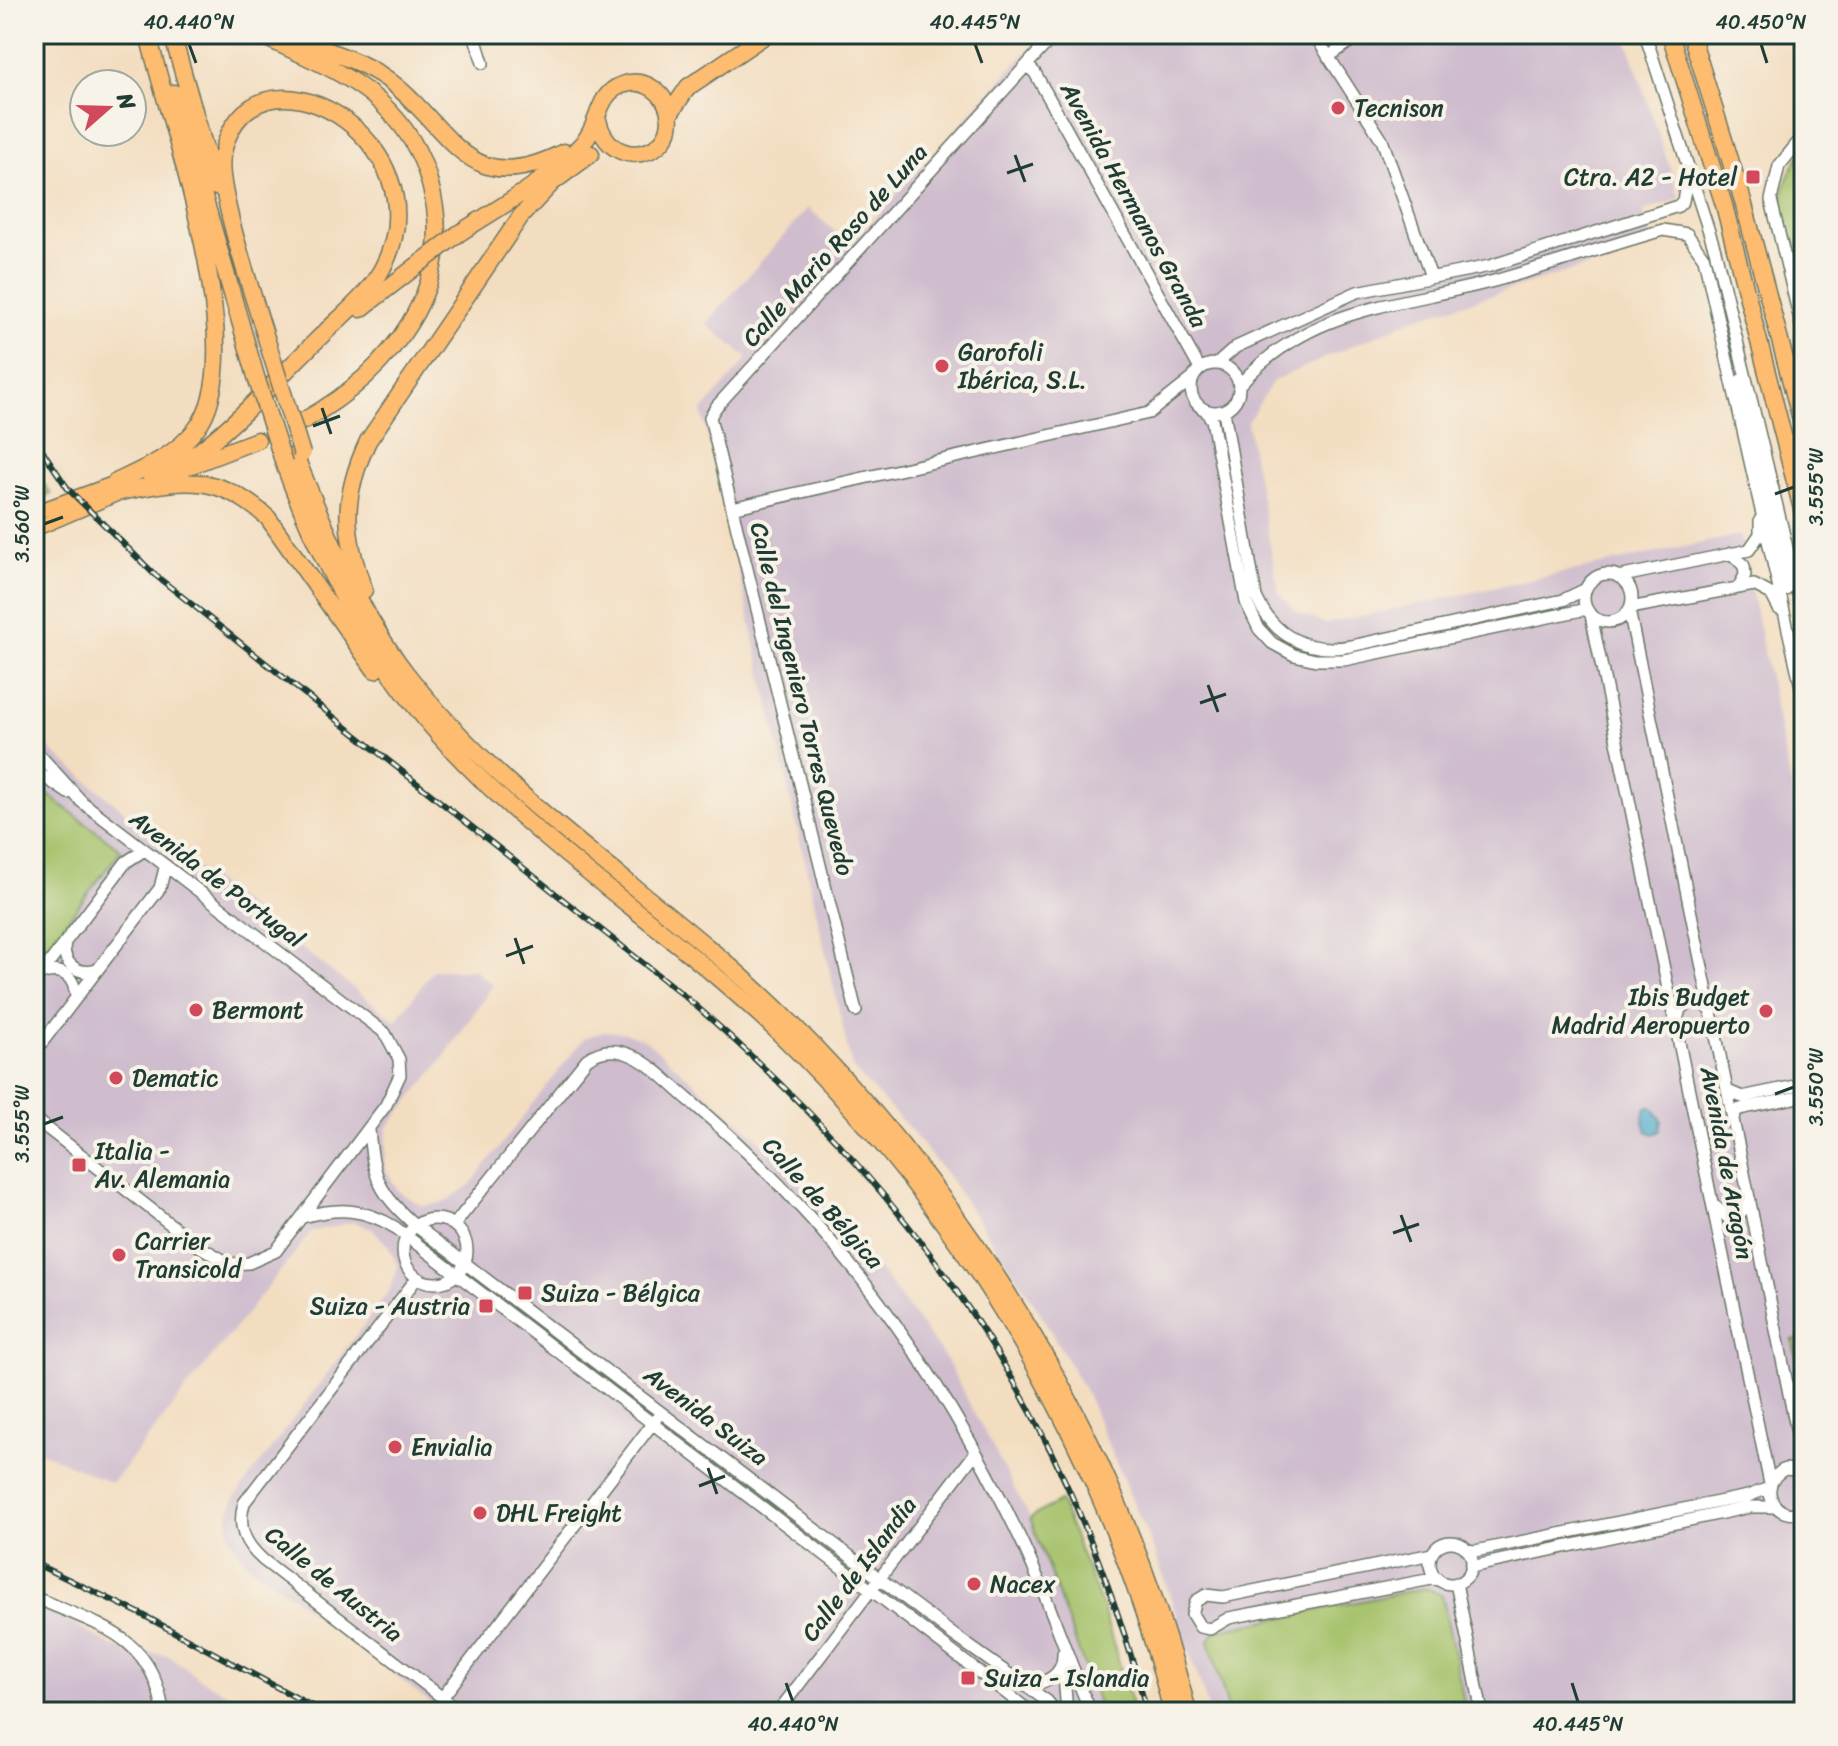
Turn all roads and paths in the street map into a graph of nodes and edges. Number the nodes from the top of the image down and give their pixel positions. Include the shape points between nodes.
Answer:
1 (148, 34) edge
2 (157, 34) edge
3 (172, 34) edge
4 (258, 34) edge
5 (279, 34) edge
6 (474, 34) edge
7 (767, 34) edge
8 (1055, 34) edge
9 (1314, 34) edge
10 (1361, 34) edge
11 (1645, 34) edge
12 (1670, 34) edge
13 (1691, 34) edge
14 (1328, 57) junction
15 (483, 63) dead end
16 (1027, 65) junction
17 (705, 73) junction
18 (651, 87) junction
19 (669, 115) junction
20 (598, 120) junction
21 (1804, 135) edge
22 (588, 148) junction
23 (615, 149) junction
24 (1685, 190) dead end
25 (1715, 250) junction
26 (1431, 277) junction
27 (1397, 301) junction
28 (1804, 337) edge
29 (267, 353) junction
30 (1218, 363) junction
31 (286, 370) junction
32 (1196, 374) junction
33 (1240, 384) junction
34 (1168, 401) junction
35 (1195, 401) junction
36 (1206, 411) junction
37 (1224, 411) junction
38 (303, 421) dead end
39 (1804, 431) edge
40 (257, 440) dead end
41 (202, 449) junction
42 (294, 458) junction
43 (156, 479) junction
44 (118, 487) junction
45 (1760, 504) junction
46 (732, 508) junction
47 (35, 513) edge
48 (1804, 517) edge
49 (34, 529) edge
50 (1731, 553) junction
51 (1618, 577) junction
52 (1738, 588) junction
53 (1586, 589) junction
54 (1629, 609) junction
55 (1589, 612) junction
56 (1804, 618) edge
57 (1794, 654) junction
58 (1804, 697) edge
59 (457, 731) junction
60 (34, 749) edge
61 (34, 770) edge
62 (482, 780) junction
63 (82, 802) junction
64 (143, 851) junction
65 (165, 868) junction
66 (66, 942) junction
67 (97, 970) junction
68 (37, 979) edge
69 (76, 998) junction
70 (1710, 1010) junction
71 (856, 1011) dead end
72 (1677, 1021) junction
73 (34, 1053) edge
74 (1804, 1084) edge
75 (1728, 1091) junction
76 (1804, 1096) edge
77 (34, 1118) edge
78 (1733, 1118) junction
79 (369, 1130) junction
80 (1750, 1200) junction
81 (1711, 1202) junction
82 (303, 1217) junction
83 (454, 1225) junction
84 (416, 1226) junction
85 (406, 1237) junction
86 (466, 1263) junction
87 (456, 1276) junction
88 (417, 1278) junction
89 (663, 1411) junction
90 (653, 1423) junction
91 (1085, 1431) junction
92 (976, 1452) junction
93 (1804, 1469) edge
94 (1769, 1486) junction
95 (1774, 1507) junction
96 (1804, 1511) edge
97 (1467, 1550) junction
98 (1432, 1554) junction
99 (1471, 1567) junction
100 (880, 1578) junction
101 (1437, 1578) junction
102 (1456, 1583) junction
103 (870, 1591) junction
104 (34, 1597) edge
105 (1062, 1644) junction
106 (1063, 1664) junction
107 (1026, 1686) junction
108 (442, 1698) junction
109 (163, 1712) edge
110 (461, 1712) edge
111 (778, 1712) edge
112 (1031, 1712) edge
113 (1056, 1712) edge
114 (1067, 1712) edge
115 (1091, 1712) edge
116 (1171, 1712) edge
117 (1188, 1712) edge
118 (1199, 1712) edge
119 (1482, 1712) edge

1 - 44 highway via 211,281 218,355 211,395 196,429 163,460
2 - 42 highway, bridge via 257,380
3 - 29 highway
4 - 38 highway via 341,75 379,101 418,152 437,213 434,267 415,317 382,362 340,399
5 - 22 highway via 387,79 447,141 479,163 521,169
6 - 15 street
7 - 17 highway
8 - 16 street, Calle Mario Roso de Luna
9 - 14 street
10 - 14 street
11 - 25 street
12 - 48 highway via 1724,205
13 - 39 highway via 1743,201
14 - 26 street via 1382,140
16 - 32 street, Avenida Hermanos Granda
16 - 46 street, Calle Mario Roso de Luna via 716,407 710,417
17 - 18 highway
17 - 19 highway via 680,96
18 - 19 highway via 666,102
18 - 20 highway via 633,83 612,90 601,103
19 - 23 highway via 667,133 654,148 634,155
20 - 22 highway
20 - 23 highway via 600,132
21 - 28 street via 1779,166 1771,200
22 - 23 highway
22 - 31 highway, bridge via 458,234
22 - 59 highway via 491,255 368,441 349,496 349,537 365,592
24 - 26 street via 1678,206 1490,266
25 - 56 street
25 - 58 street via 1782,562
26 - 27 street via 1432,285
26 - 30 street via 1357,292 1236,347
27 - 33 street via 1363,309 1292,340
27 - 45 street via 1492,281 1663,230 1687,234 1704,258
29 - 31 highway via 221,161 243,116 276,99 302,99 341,115 369,140 389,175 395,211 390,250 375,279
29 - 42 highway
30 - 32 street
30 - 33 street via 1230,368
31 - 41 highway
32 - 34 street, Calle del Ingeniero Torres Quevedo
32 - 35 street via 1191,388
33 - 37 street via 1238,397
34 - 35 street, Calle del Ingeniero Torres Quevedo
34 - 46 street, Calle del Ingeniero Torres Quevedo via 1149,413
35 - 36 street
36 - 37 street
36 - 55 street via 1212,420 1246,602 1259,629 1294,655 1344,660
37 - 53 street via 1256,597 1270,622 1304,645 1351,646 1563,600
40 - 43 highway
41 - 43 main road
41 - 44 main road
42 - 59 highway via 329,540 380,635
42 - 62 highway via 310,535 368,643 415,706
43 - 44 main road
44 - 47 main road
44 - 49 main road
44 - 62 highway via 193,481 222,487 252,503 394,693 441,746
45 - 50 street via 1760,534 1749,550
45 - 57 street
46 - 71 street, Calle del Ingeniero Torres Quevedo
50 - 51 street
50 - 52 street via 1744,566
51 - 53 street via 1600,576
51 - 54 street via 1631,594
52 - 54 street
52 - 57 street via 1754,585 1771,594
53 - 55 street
54 - 55 street via 1611,622
54 - 70 street, Avenida de Aragón
55 - 72 street, Avenida de Aragón
57 - 58 street
59 - 91 highway via 533,805 745,980 868,1105 990,1264
60 - 63 street, Avenida de Portugal
61 - 63 street
62 - 116 highway via 773,1027 887,1150 964,1251 1045,1386 1092,1481 1134,1584
63 - 64 street, Avenida de Portugal
64 - 65 street, Avenida de Portugal
64 - 66 street via 126,862
65 - 67 street via 160,888
65 - 79 street, Avenida de Portugal via 385,1033 399,1059 400,1075
66 - 67 street via 65,958 71,967
66 - 68 street
67 - 69 street
68 - 69 street via 56,971 67,974
69 - 73 street
70 - 72 street via 1690,1001 1680,1009
70 - 75 street, Avenida de Aragón
72 - 81 street, Avenida de Aragón
74 - 75 street via 1742,1097
75 - 78 street, Avenida de Aragón
76 - 78 street via 1737,1110
77 - 82 street via 197,1245 234,1265 270,1255
78 - 80 street, Avenida de Aragón
79 - 82 street
79 - 84 street, Avenida Suiza via 377,1181 393,1206
80 - 81 street via 1739,1215 1728,1218
80 - 93 street, Avenida de Aragón
81 - 94 street, Avenida de Aragón
82 - 85 street, Avenida Suiza via 356,1211 381,1219
83 - 84 street via 435,1219
83 - 86 street via 466,1242
83 - 92 street, Calle de Bélgica via 587,1059 606,1050 630,1053 752,1157 849,1261 926,1364
84 - 85 street
84 - 86 street, Avenida Suiza
85 - 87 street, Avenida Suiza
85 - 88 street via 404,1260
86 - 87 street
86 - 89 street, Avenida Suiza
87 - 88 street via 437,1284
87 - 90 street, Avenida Suiza
88 - 108 street, Calle de Austria via 244,1503 241,1523 243,1536 263,1560
89 - 90 street
89 - 100 street, Avenida Suiza
90 - 103 street, Avenida Suiza
90 - 108 street
91 - 117 highway via 1154,1598
91 - 118 highway via 1133,1523
92 - 100 street, Calle de Islandia
92 - 105 street, Calle de Bélgica via 1020,1539
93 - 94 street via 1785,1469
94 - 95 street, Avenida de Aragón
94 - 97 street via 1734,1499
95 - 96 street via 1786,1514
95 - 99 street via 1765,1504
97 - 98 street via 1449,1542
97 - 99 street
98 - 101 street
98 - 101 street via 1223,1597 1206,1595 1196,1601 1192,1614 1200,1627 1210,1629 1229,1618
99 - 102 street
100 - 103 street, Calle de Islandia
100 - 107 street, Avenida Suiza
101 - 102 street
102 - 119 street
103 - 111 street, Calle de Islandia
103 - 112 street, Avenida Suiza
104 - 109 street via 111,1631 142,1654
105 - 106 street, Calle de Bélgica
105 - 115 street, Calle de Bélgica
106 - 107 street via 1050,1679
106 - 114 street, Calle de Bélgica
107 - 113 street, Avenida Suiza
108 - 110 street, Calle de Austria

